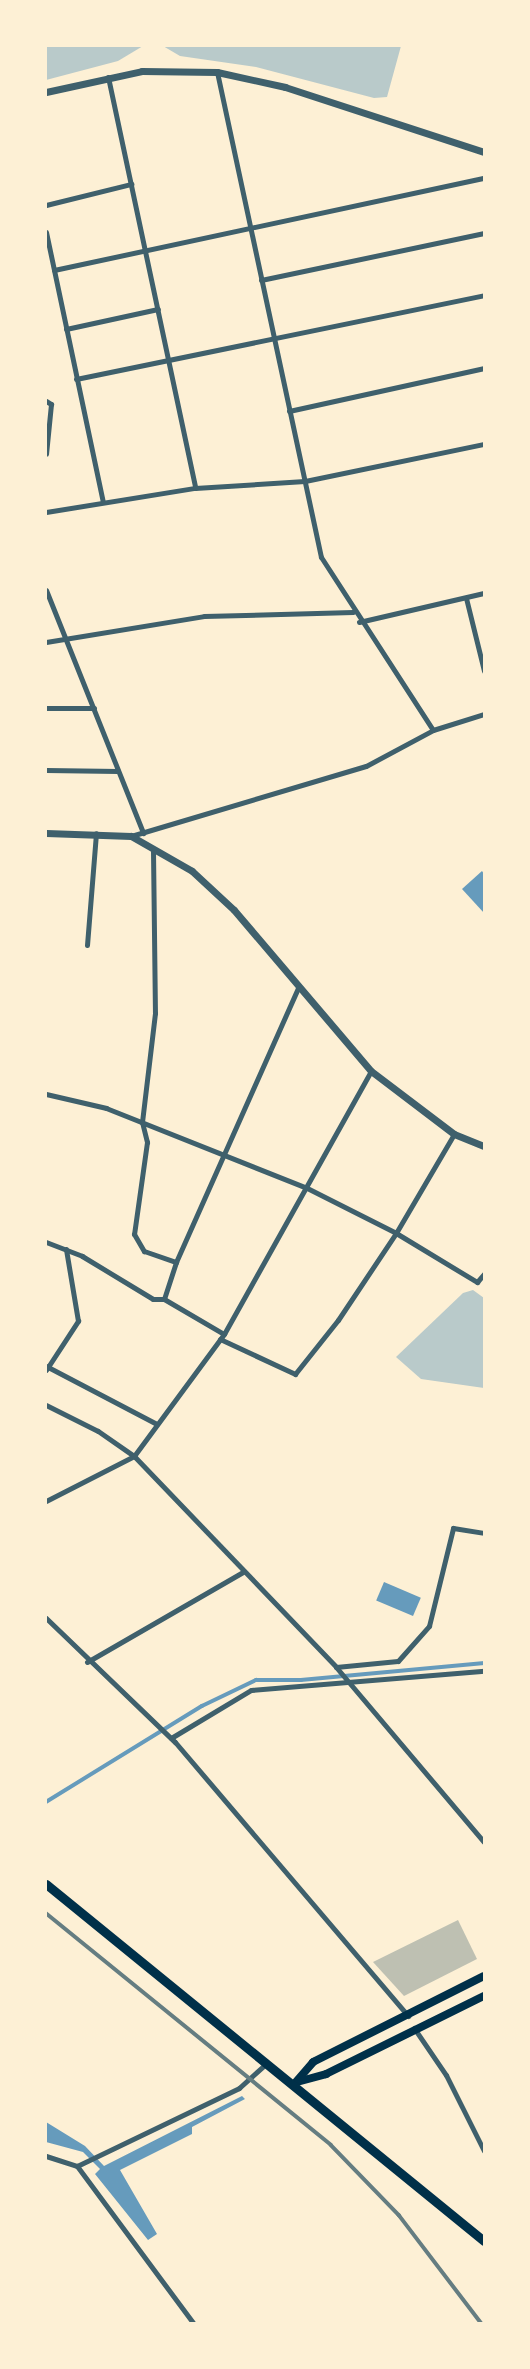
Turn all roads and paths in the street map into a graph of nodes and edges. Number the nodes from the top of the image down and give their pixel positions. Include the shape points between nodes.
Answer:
1 (217, 72) junction
2 (107, 75) junction
3 (46, 92) edge
4 (485, 152) edge
5 (485, 178) edge
6 (131, 184) junction
7 (46, 205) edge
8 (249, 227) junction
9 (46, 232) edge
10 (485, 233) edge
11 (145, 250) junction
12 (54, 270) junction
13 (261, 280) junction
14 (485, 295) edge
15 (158, 309) junction
16 (66, 329) junction
17 (274, 339) junction
18 (169, 360) junction
19 (485, 368) edge
20 (76, 379) junction
21 (46, 401) edge
22 (289, 411) junction
23 (485, 444) edge
24 (46, 454) edge
25 (306, 481) junction
26 (195, 488) junction
27 (103, 502) junction
28 (46, 512) edge
29 (46, 590) edge
30 (485, 593) edge
31 (466, 598) junction
32 (353, 612) junction
33 (359, 622) junction
34 (67, 641) junction
35 (46, 642) edge
36 (485, 671) edge
37 (46, 708) edge
38 (94, 708) junction
39 (485, 714) edge
40 (433, 730) junction
41 (46, 770) edge
42 (118, 771) junction
43 (46, 833) edge
44 (96, 833) junction
45 (143, 833) junction
46 (131, 836) junction
47 (153, 851) junction
48 (87, 945) dead end
49 (299, 985) junction
50 (371, 1071) junction
51 (46, 1094) edge
52 (142, 1122) junction
53 (454, 1134) junction
54 (485, 1146) edge
55 (223, 1154) junction
56 (307, 1188) junction
57 (396, 1233) junction
58 (46, 1242) edge
59 (66, 1249) junction
60 (176, 1262) junction
61 (485, 1274) edge
62 (164, 1299) junction
63 (222, 1337) junction
64 (46, 1368) edge
65 (46, 1405) edge
66 (157, 1424) junction
67 (134, 1456) junction
68 (46, 1501) edge
69 (485, 1532) edge
70 (243, 1572) junction
71 (46, 1618) edge
72 (87, 1662) junction
73 (336, 1667) junction
74 (485, 1671) edge
75 (349, 1682) junction
76 (170, 1738) junction
77 (485, 1842) edge
78 (46, 1884) edge
79 (485, 1976) edge
80 (485, 1996) edge
81 (408, 2016) junction
82 (414, 2028) junction
83 (268, 2061) junction
84 (295, 2083) junction
85 (485, 2151) edge
86 (46, 2156) edge
87 (77, 2165) junction
88 (485, 2241) edge
89 (194, 2323) edge

1 - 2 street via 169,69
1 - 4 street via 285,87
1 - 8 street
2 - 3 street
2 - 6 street
5 - 8 street
6 - 7 street
6 - 11 street
8 - 11 street
8 - 13 street
9 - 12 street
10 - 13 street
11 - 12 street
11 - 15 street
12 - 16 street
13 - 17 street
14 - 17 street
15 - 16 street
15 - 18 street
16 - 20 street
17 - 18 street
17 - 22 street
18 - 20 street
18 - 26 street
19 - 22 street
20 - 27 street
21 - 24 street via 51,404
22 - 25 street
23 - 25 street
25 - 26 street
25 - 32 street via 321,557
26 - 27 street
27 - 28 street
29 - 34 street
30 - 31 street
31 - 33 street
31 - 36 street
32 - 33 street
32 - 34 street via 204,616
33 - 40 street
34 - 35 street
34 - 38 street
37 - 38 street
38 - 42 street
39 - 40 street
40 - 45 street via 366,766
41 - 42 street
42 - 45 street
43 - 44 street
44 - 46 street
44 - 48 street
45 - 46 street
46 - 47 street
47 - 49 street via 205,881
47 - 52 street via 155,1013
49 - 50 street
49 - 55 street
50 - 53 street
50 - 56 street
51 - 52 street
52 - 55 street
52 - 60 street via 147,1142 134,1234 144,1251
53 - 54 street
53 - 57 street
55 - 56 street
55 - 60 street
56 - 57 street
56 - 63 street
57 - 61 street via 477,1282
57 - 63 street via 338,1320 295,1374
58 - 59 street
59 - 62 street via 153,1299
59 - 64 street via 78,1321
60 - 62 street
62 - 63 street
63 - 66 street
64 - 66 street
65 - 67 street via 98,1431
66 - 67 street
67 - 68 street
67 - 70 street
69 - 73 street via 453,1528 429,1626 398,1661
70 - 72 street
70 - 73 street
71 - 72 street
72 - 76 street
73 - 75 street
74 - 75 street
75 - 76 street via 241,1692
75 - 77 street
76 - 81 street
78 - 83 main road
79 - 81 main road
80 - 82 main road
81 - 84 main road via 313,2062
82 - 84 main road via 326,2074
82 - 85 street via 446,2075
83 - 84 main road
83 - 87 street via 239,2088
84 - 88 main road
86 - 87 street
87 - 89 street

